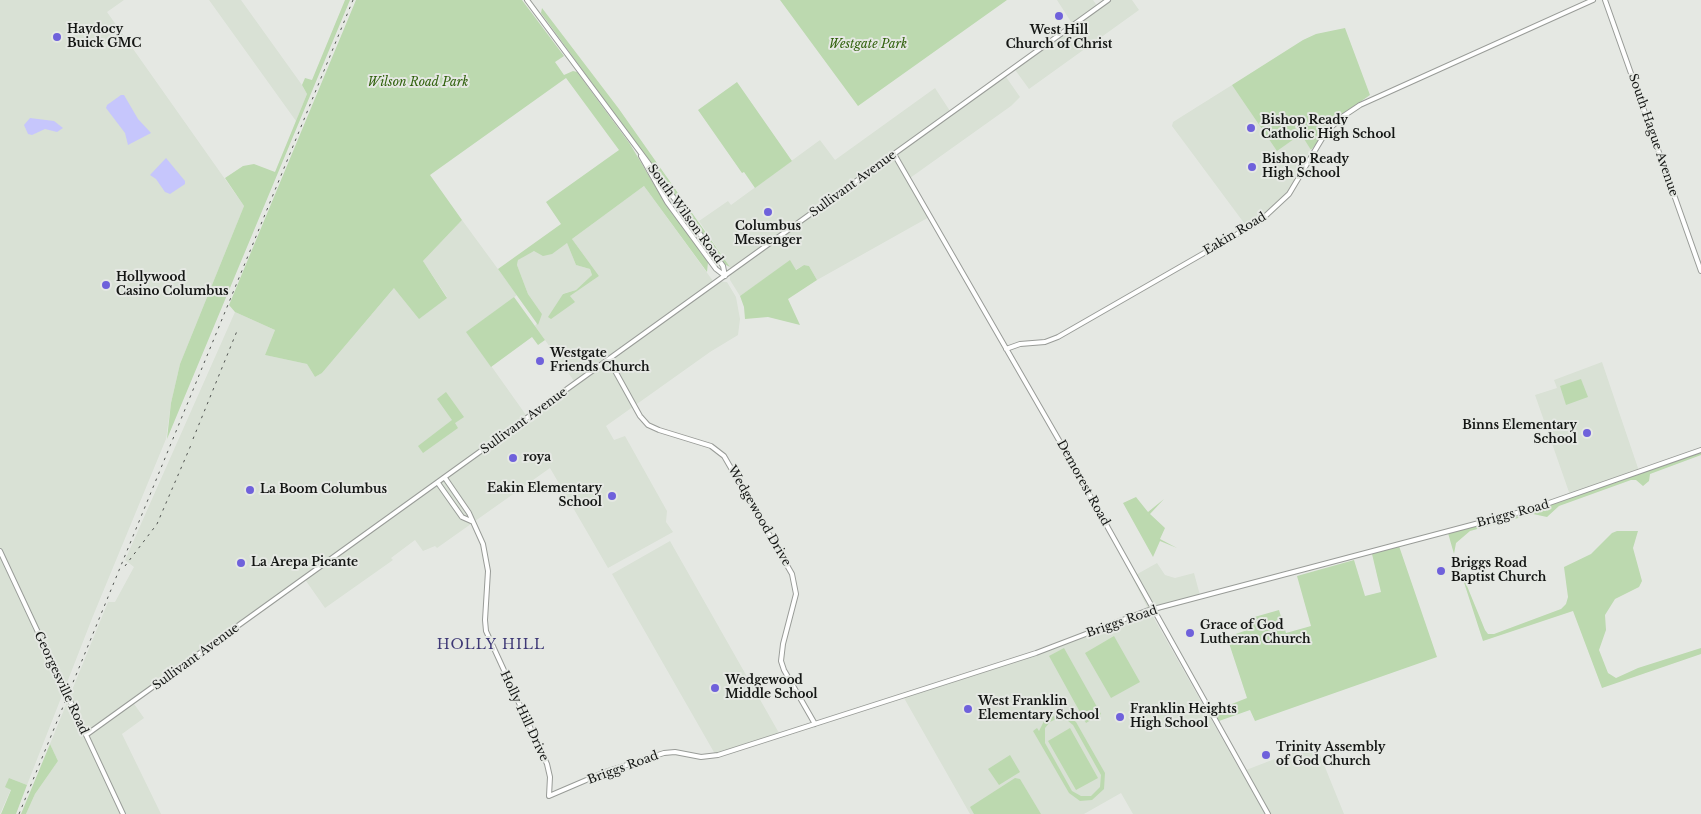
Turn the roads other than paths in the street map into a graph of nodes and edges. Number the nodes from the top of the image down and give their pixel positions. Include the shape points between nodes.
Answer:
1 (527, 0) edge
2 (1108, 0) edge
3 (1593, 0) edge
4 (1604, 0) edge
5 (634, 144) junction
6 (894, 154) junction
7 (1701, 271) edge
8 (725, 276) junction
9 (1006, 349) junction
10 (609, 360) junction
11 (1701, 450) edge
12 (445, 478) junction
13 (438, 483) junction
14 (471, 521) junction
15 (0, 552) edge
16 (1154, 609) junction
17 (814, 724) junction
18 (86, 735) junction
19 (549, 796) joint
20 (123, 814) edge
21 (1268, 814) edge

1 - 5 street, South Wilson Road
2 - 6 street, Sullivant Avenue
3 - 9 street, Eakin Road via 1351,110 1319,142 1289,194 1260,221 1058,337
4 - 7 street, South Hague Avenue
5 - 8 street, South Wilson Road via 722,266
5 - 8 street, South Wilson Road via 667,202 716,270
6 - 8 street, Sullivant Avenue
6 - 9 street, Demorest Road
8 - 10 street, Sullivant Avenue
9 - 16 street, Demorest Road
10 - 12 street, Sullivant Avenue
10 - 17 street, Wedgewood Drive via 640,416 648,424 722,452 792,574 796,594 781,661
11 - 16 street, Briggs Road via 1532,509
12 - 13 street, Sullivant Avenue
12 - 14 street, Holly Hill Drive
13 - 14 street, Holly Hill Drive via 462,517
13 - 18 street, Sullivant Avenue
14 - 19 street, Holly Hill Drive via 481,538 487,563 486,631 548,767
15 - 18 street, Georgesville Road
16 - 17 street, Briggs Road via 1036,653
16 - 21 street, Demorest Road
17 - 19 street, Briggs Road via 713,756 664,753 605,772
18 - 20 street, Georgesville Road

